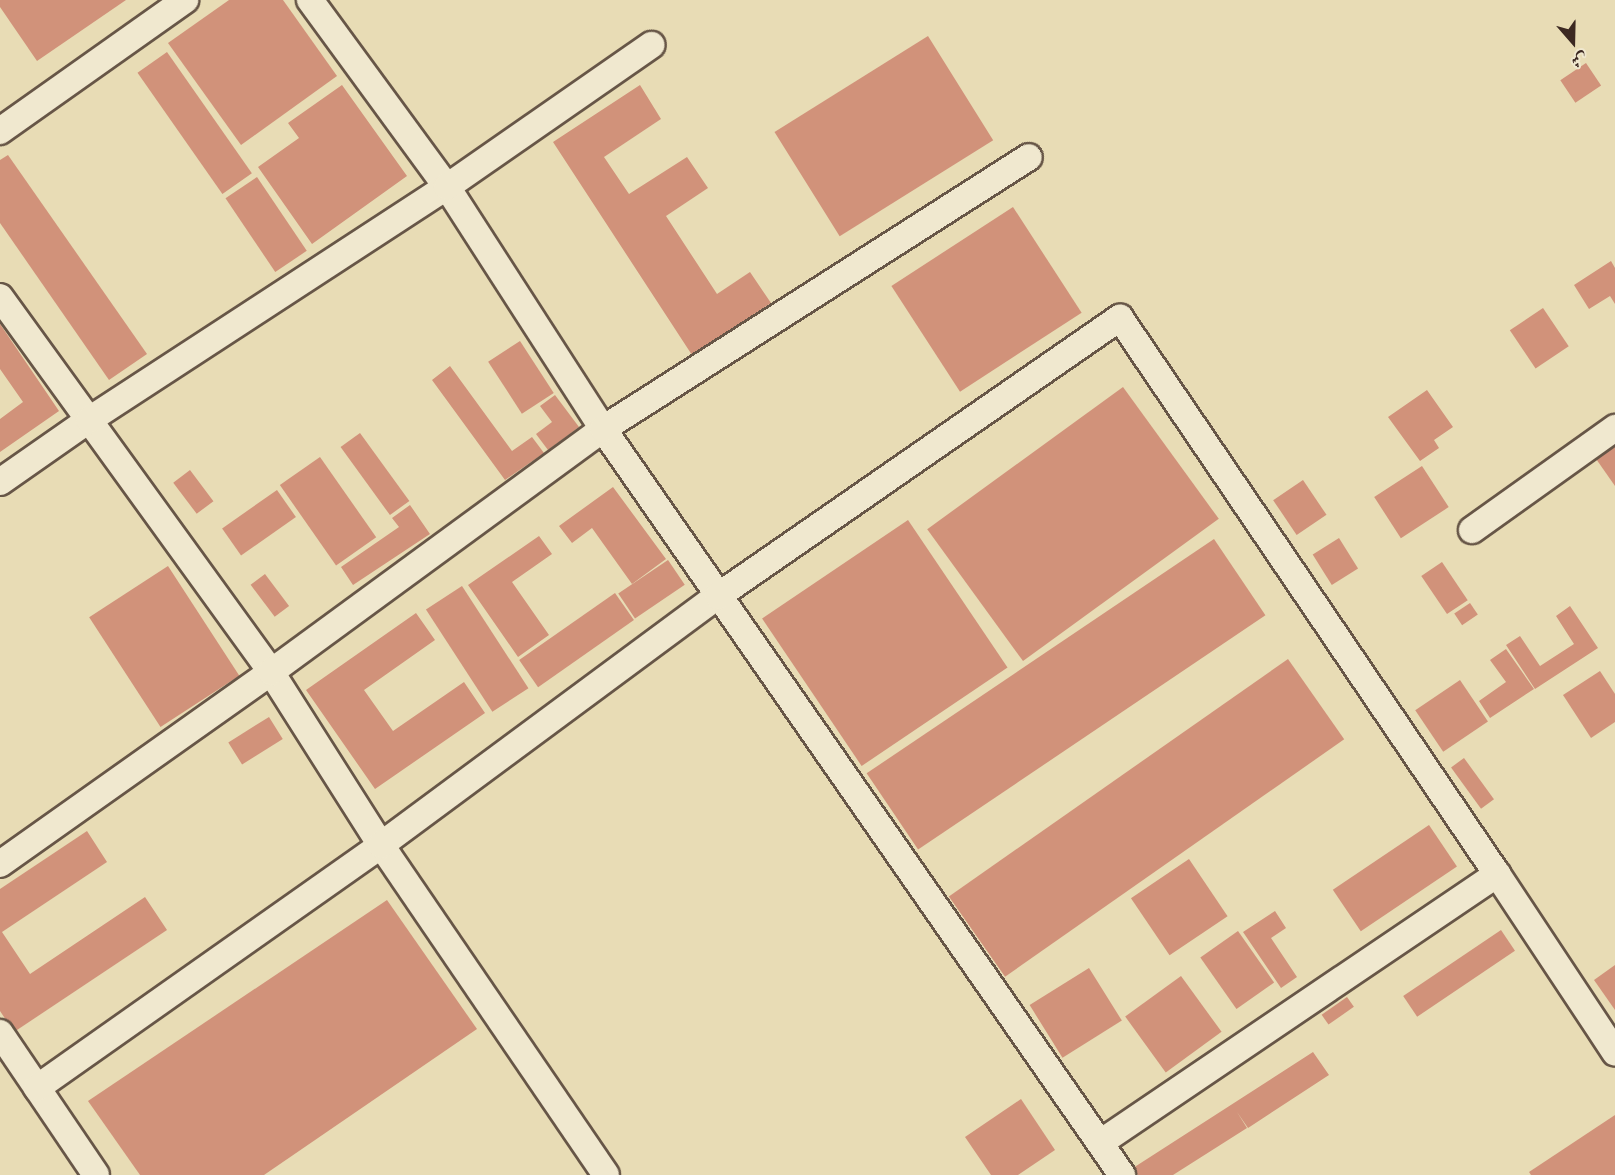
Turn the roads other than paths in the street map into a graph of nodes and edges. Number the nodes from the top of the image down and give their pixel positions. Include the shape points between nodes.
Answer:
1 (185, 0) edge
2 (310, 0) edge
3 (651, 45) dead end
4 (0, 131) edge
5 (1029, 156) dead end
6 (447, 187) junction
7 (0, 297) edge
8 (89, 420) junction
9 (1615, 428) edge
10 (603, 429) junction
11 (0, 482) edge
12 (1472, 530) dead end
13 (718, 596) junction
14 (271, 672) junction
15 (381, 845) junction
16 (0, 864) edge
17 (1497, 874) junction
18 (0, 1034) edge
19 (1615, 1052) edge
20 (37, 1088) junction
21 (1100, 1143) junction
22 (96, 1175) edge
23 (606, 1175) edge
24 (1122, 1175) edge

1 - 4 street
2 - 6 street
3 - 6 street
5 - 10 street
6 - 8 street
6 - 10 street
7 - 8 street
8 - 11 street
8 - 14 street
9 - 12 street
10 - 13 street
10 - 14 street
13 - 15 street
13 - 17 street via 1120,318
13 - 21 street
14 - 15 street
14 - 16 street
15 - 20 street
15 - 23 street
17 - 19 street
17 - 21 street
18 - 20 street
20 - 22 street
21 - 24 street

